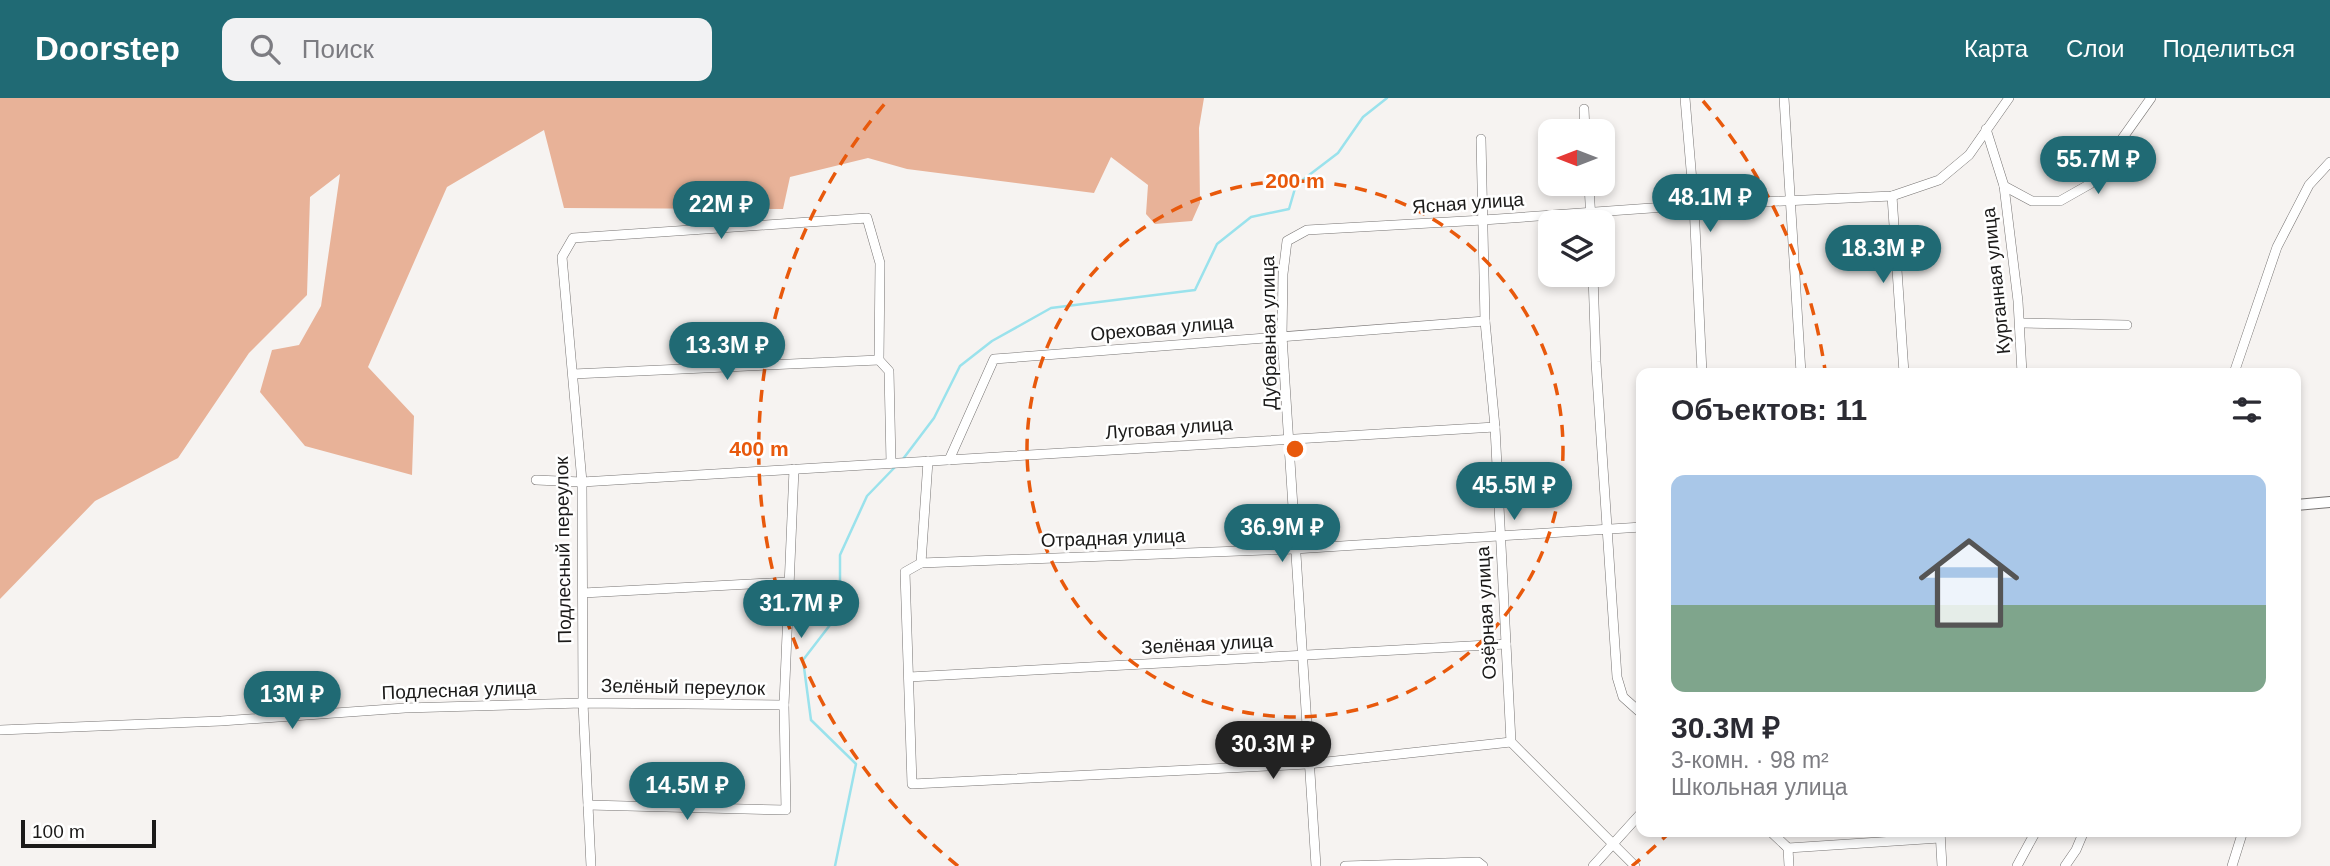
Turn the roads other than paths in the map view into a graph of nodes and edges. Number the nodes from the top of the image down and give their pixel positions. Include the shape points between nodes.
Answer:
1 (1685, 98) edge
2 (1784, 98) edge
3 (2009, 98) edge
4 (2151, 98) edge
5 (1584, 109) dead end
6 (1584, 119) edge
7 (1986, 129) junction
8 (1481, 139) dead end
9 (2330, 162) edge
10 (2004, 186) junction
11 (1892, 196) junction
12 (1790, 200) junction
13 (1694, 205) junction
14 (1608, 210) edge
15 (1538, 215) edge
16 (1483, 220) junction
17 (1307, 230) joint
18 (1593, 287) edge
19 (1485, 321) junction
20 (2020, 323) junction
21 (2127, 325) dead end
22 (1282, 336) junction
23 (879, 360) junction
24 (1702, 368) edge
25 (1801, 368) edge
26 (1904, 368) edge
27 (2022, 368) edge
28 (2236, 368) edge
29 (573, 374) junction
30 (1495, 427) junction
31 (1288, 438) junction
32 (949, 460) junction
33 (928, 461) junction
34 (891, 463) junction
35 (794, 469) junction
36 (536, 480) dead end
37 (582, 482) junction
38 (2330, 502) edge
39 (2301, 505) edge
40 (1636, 527) edge
41 (1608, 529) junction
42 (1499, 536) junction
43 (1294, 549) junction
44 (921, 563) junction
45 (788, 582) junction
46 (583, 593) junction
47 (1506, 644) junction
48 (1302, 656) junction
49 (909, 677) junction
50 (583, 703) junction
51 (783, 705) junction
52 (1636, 709) edge
53 (0, 730) edge
54 (1511, 742) junction
55 (1308, 764) junction
56 (588, 804) junction
57 (1636, 818) edge
58 (1776, 837) edge
59 (1917, 837) edge
60 (1940, 837) edge
61 (2032, 837) edge
62 (2081, 837) edge
63 (2241, 837) edge
64 (1612, 844) junction
65 (1788, 848) junction
66 (591, 866) edge
67 (1315, 866) edge
68 (1345, 866) edge
69 (1483, 866) edge
70 (1593, 866) edge
71 (1635, 866) edge
72 (1789, 866) edge
73 (1942, 866) edge
74 (2018, 866) edge
75 (2065, 866) edge
76 (2232, 866) edge

1 - 13 street
2 - 12 street
3 - 7 street, Ясная улица
4 - 10 street, Курганная улица via 2090,184 2060,201 2032,201
5 - 6 street
7 - 10 street, Курганная улица
7 - 11 street, Ясная улица via 1969,155 1939,180
8 - 16 street, Озёрная улица
9 - 28 street via 2309,185 2277,247
10 - 20 street, Курганная улица
11 - 12 street, Ясная улица
11 - 26 street
12 - 13 street, Ясная улица
12 - 25 street
13 - 14 street, Ясная улица
13 - 24 street
15 - 16 street, Ясная улица
16 - 17 street, Ясная улица
16 - 19 street, Озёрная улица
17 - 22 street, Дубравная улица via 1287,241 1284,250
18 - 41 street
19 - 22 street, Ореховая улица
19 - 30 street, Озёрная улица
20 - 21 street
20 - 27 street, Курганная улица
22 - 31 street, Дубравная улица
22 - 32 street, Ореховая улица via 995,359
23 - 29 street
23 - 29 street, Подлесный переулок via 880,263 867,218 573,238 562,257
23 - 34 street via 889,372
29 - 37 street, Подлесный переулок
30 - 31 street, Луговая улица
30 - 42 street, Озёрная улица
31 - 32 street, Луговая улица
31 - 43 street, Дубравная улица
32 - 33 street, Луговая улица
33 - 34 street, Луговая улица
33 - 44 street
34 - 35 street
35 - 37 street
35 - 45 street
36 - 37 street
37 - 46 street, Подлесный переулок
38 - 39 street
40 - 41 street, Отрадная улица
41 - 42 street, Отрадная улица
41 - 52 street via 1617,677 1623,697
42 - 43 street, Отрадная улица
42 - 47 street, Озёрная улица
43 - 44 street, Отрадная улица
43 - 48 street, Дубравная улица
44 - 49 street via 905,572
45 - 46 street
45 - 51 street
46 - 50 street, Подлесный переулок
47 - 48 street, Зелёная улица
47 - 54 street, Озёрная улица
48 - 49 street, Зелёная улица
48 - 55 street, Дубравная улица
49 - 55 street via 912,783
50 - 51 street, Зелёный переулок
50 - 53 street, Подлесная улица
50 - 56 street, Подлесный переулок
51 - 56 street via 786,810
54 - 55 street
54 - 64 street
55 - 67 street, Дубравная улица
56 - 66 street, Подлесный переулок
57 - 64 street
58 - 65 street
59 - 65 street
60 - 73 street
61 - 74 street
62 - 75 street
63 - 76 street
64 - 70 street
64 - 71 street
65 - 72 street
68 - 69 street via 1478,862

